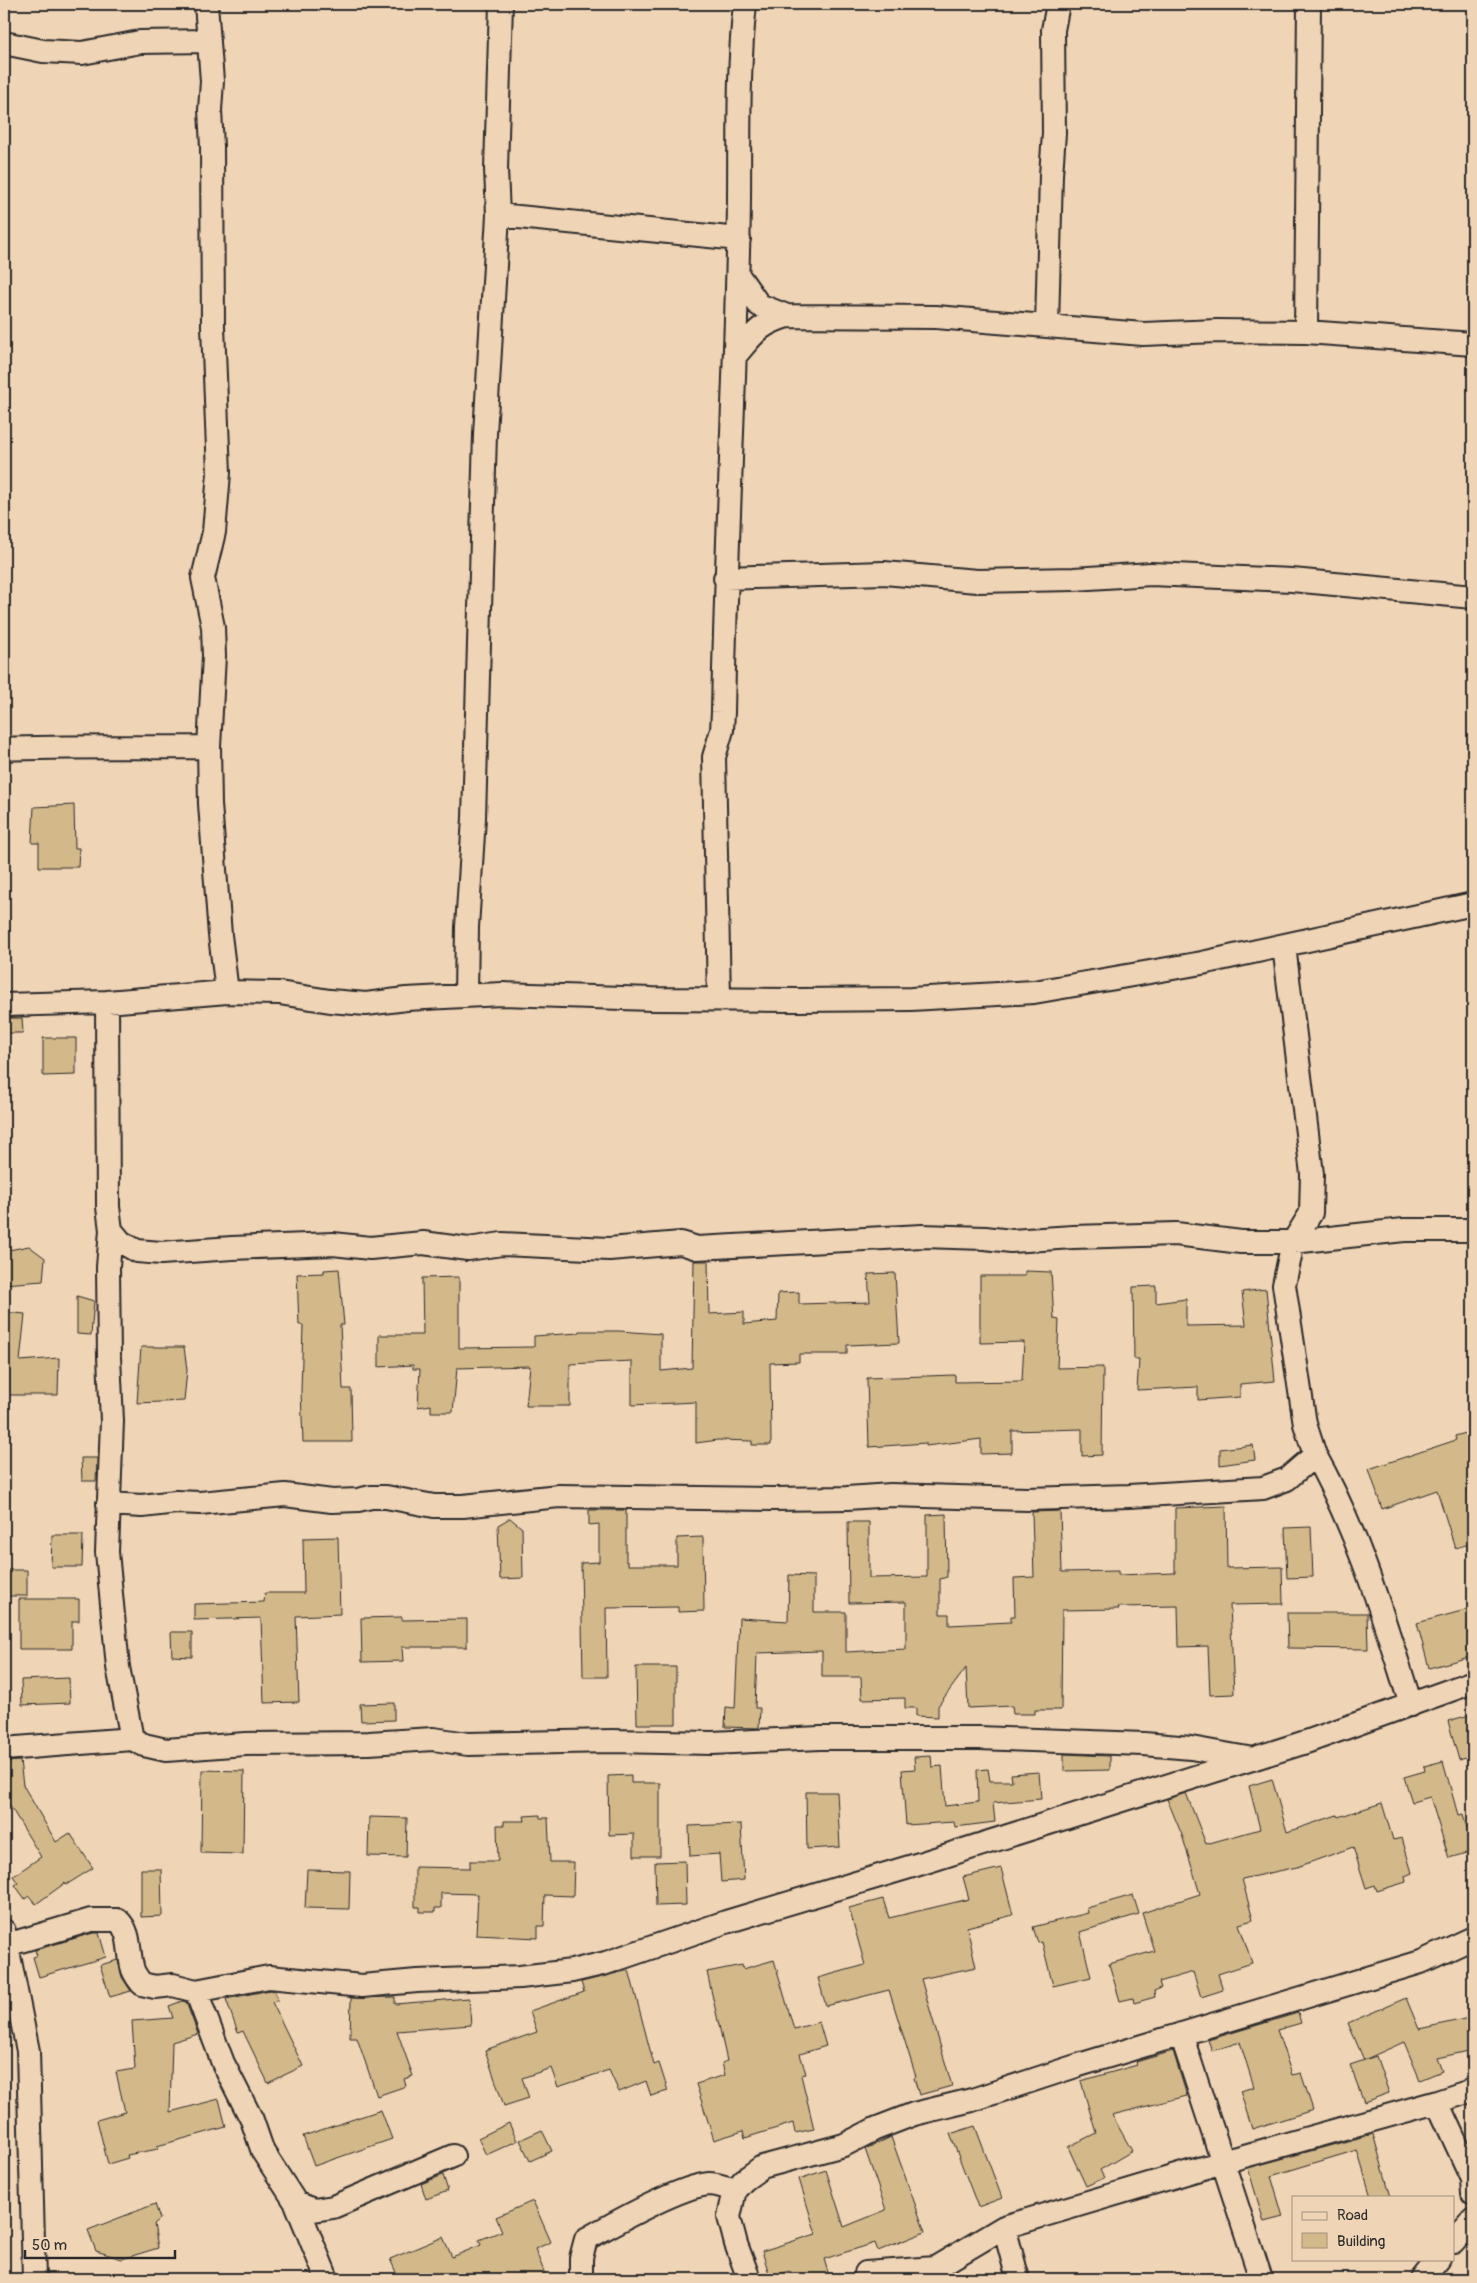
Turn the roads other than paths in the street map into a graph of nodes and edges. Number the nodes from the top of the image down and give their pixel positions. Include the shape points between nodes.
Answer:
1 (206, 4) edge
2 (501, 4) edge
3 (744, 4) edge
4 (1058, 4) edge
5 (1310, 4) edge
6 (208, 41) junction
7 (4, 43) edge
8 (498, 215) junction
9 (739, 239) junction
10 (738, 275) junction
11 (787, 316) junction
12 (1047, 325) junction
13 (1306, 332) junction
14 (1473, 344) edge
15 (735, 356) junction
16 (725, 578) junction
17 (1473, 597) edge
18 (209, 746) junction
19 (4, 749) edge
20 (1473, 904) edge
21 (1284, 946) junction
22 (227, 992) junction
23 (466, 995) junction
24 (719, 999) junction
25 (107, 1002) junction
26 (4, 1005) edge
27 (111, 1230) junction
28 (1473, 1230) edge
29 (1293, 1242) junction
30 (1315, 1455) junction
31 (108, 1504) junction
32 (1473, 1682) edge
33 (1412, 1705) junction
34 (132, 1739) junction
35 (4, 1749) edge
36 (1253, 1759) junction
37 (5, 1938) edge
38 (1473, 1938) edge
39 (196, 1991) junction
40 (1181, 2034) junction
41 (1473, 2090) edge
42 (1437, 2102) junction
43 (453, 2156) dead end
44 (1223, 2162) junction
45 (735, 2190) junction
46 (1473, 2194) edge
47 (296, 2203) junction
48 (1473, 2220) edge
49 (1004, 2228) junction
50 (1454, 2241) edge
51 (1437, 2260) edge
52 (866, 2272) dead end
53 (34, 2279) edge
54 (327, 2279) edge
55 (581, 2279) edge
56 (749, 2279) edge
57 (1018, 2279) edge
58 (1261, 2279) edge
59 (1422, 2279) edge

1 - 6 street
2 - 8 street via 496,169
3 - 9 street via 740,72
4 - 12 street via 1053,30 1054,133
5 - 13 street
6 - 7 street via 140,42 82,53 43,51
6 - 18 street via 212,81 213,336 219,464 214,532 203,578 213,627
8 - 9 street
8 - 23 street via 485,434
9 - 10 street
10 - 11 street via 759,305
10 - 15 street
11 - 12 street via 936,317
11 - 15 street via 768,322
12 - 13 street via 1143,334 1217,330
13 - 14 street
15 - 16 street
16 - 17 street via 877,573 977,581 1151,574 1292,580
16 - 24 street via 722,721 714,756
18 - 19 street
18 - 22 street via 210,804
20 - 21 street
21 - 24 street via 1034,992 911,999
21 - 29 street via 1312,1174 1311,1213
22 - 23 street via 279,993 366,1004
22 - 25 street
23 - 24 street
25 - 26 street
25 - 27 street via 108,1207
27 - 29 street via 121,1242 137,1251 161,1254 333,1244 370,1248 424,1243 468,1249 502,1244 609,1249 681,1244 697,1248 922,1236 1011,1241 1176,1234 1241,1242
27 - 31 street via 108,1266 112,1421
28 - 29 street via 1404,1230
29 - 30 street via 1284,1285 1305,1424
30 - 31 street via 1286,1479 1264,1488 1129,1496 1027,1499 891,1495 772,1499 559,1496 434,1506 386,1497 332,1501 285,1495 200,1504
30 - 33 street via 1333,1487 1364,1561
31 - 34 street via 107,1552 118,1667
32 - 33 street
33 - 36 street
34 - 35 street
34 - 36 street via 166,1750 245,1744 433,1739 468,1744 989,1738 1144,1744
36 - 39 street via 572,1971 362,1986 269,1977
37 - 39 street via 91,1920 118,1920 130,1946 132,1968 142,1984
37 - 53 street via 28,2051
38 - 40 street via 1421,1962
39 - 47 street via 223,2063 252,2120 263,2152
40 - 44 street
40 - 45 street via 972,2100 914,2114 844,2145 762,2167
41 - 42 street
42 - 44 street
42 - 46 street via 1472,2178
43 - 47 street via 333,2207 314,2210
44 - 49 street
44 - 58 street
45 - 55 street via 709,2184 687,2190 586,2239
45 - 56 street via 729,2217
47 - 54 street
48 - 50 street
49 - 52 street via 935,2268
49 - 57 street
51 - 59 street

